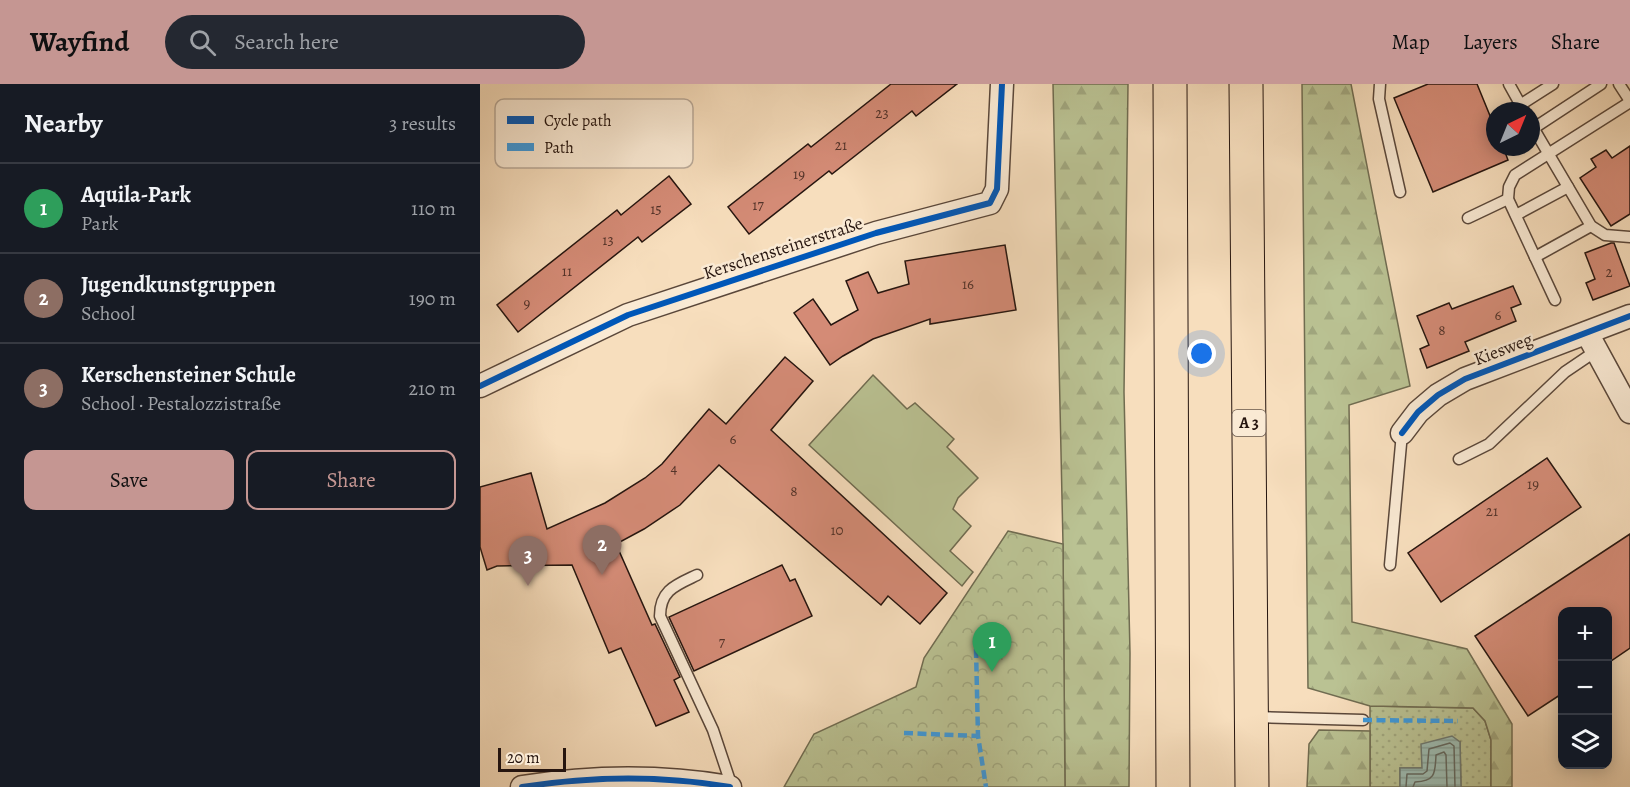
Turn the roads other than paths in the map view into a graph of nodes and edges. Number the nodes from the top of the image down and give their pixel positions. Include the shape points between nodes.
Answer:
1 (1002, 84) edge
2 (1170, 84) edge
3 (1246, 84) edge
4 (1509, 84) edge
5 (1553, 84) edge
6 (1601, 84) edge
7 (1619, 84) edge
8 (1382, 85) edge
9 (1519, 102) edge
10 (1530, 102) edge
11 (1630, 102) edge
12 (1540, 121) edge
13 (1540, 140) edge
14 (1548, 154) junction
15 (1568, 187) junction
16 (1400, 192) dead end
17 (1508, 198) junction
18 (1516, 214) junction
19 (1468, 218) dead end
20 (1591, 226) junction
21 (1630, 237) edge
22 (1535, 257) junction
23 (1555, 300) dead end
24 (1630, 316) edge
25 (1591, 342) junction
26 (480, 386) edge
27 (1630, 412) edge
28 (1402, 433) joint
29 (1459, 459) dead end
30 (1390, 565) dead end
31 (697, 574) dead end
32 (1251, 717) junction
33 (1363, 720) dead end
34 (596, 783) edge
35 (522, 787) edge
36 (731, 787) edge
37 (1173, 787) edge
38 (1251, 787) edge

1 - 26 street, Kerschensteinerstraße via 997,189 990,203 876,233 628,315
2 - 37 highway
3 - 32 highway, A 3
4 - 9 lane
5 - 10 lane
6 - 12 lane
7 - 11 lane
8 - 16 lane via 1379,99
11 - 14 lane
13 - 14 lane
14 - 15 lane
14 - 17 lane via 1515,175
15 - 18 lane
15 - 20 lane
17 - 18 lane
17 - 19 lane
18 - 22 lane
20 - 21 lane via 1605,235
20 - 22 lane
22 - 23 lane
24 - 25 street, Kiesweg
25 - 27 street
25 - 28 street, Kiesweg via 1465,379 1418,412
25 - 29 lane via 1489,444
28 - 30 lane
31 - 36 lane via 671,588 660,603 660,616 713,730
32 - 33 lane
32 - 38 highway, A 3
34 - 35 street
34 - 36 street via 645,778

